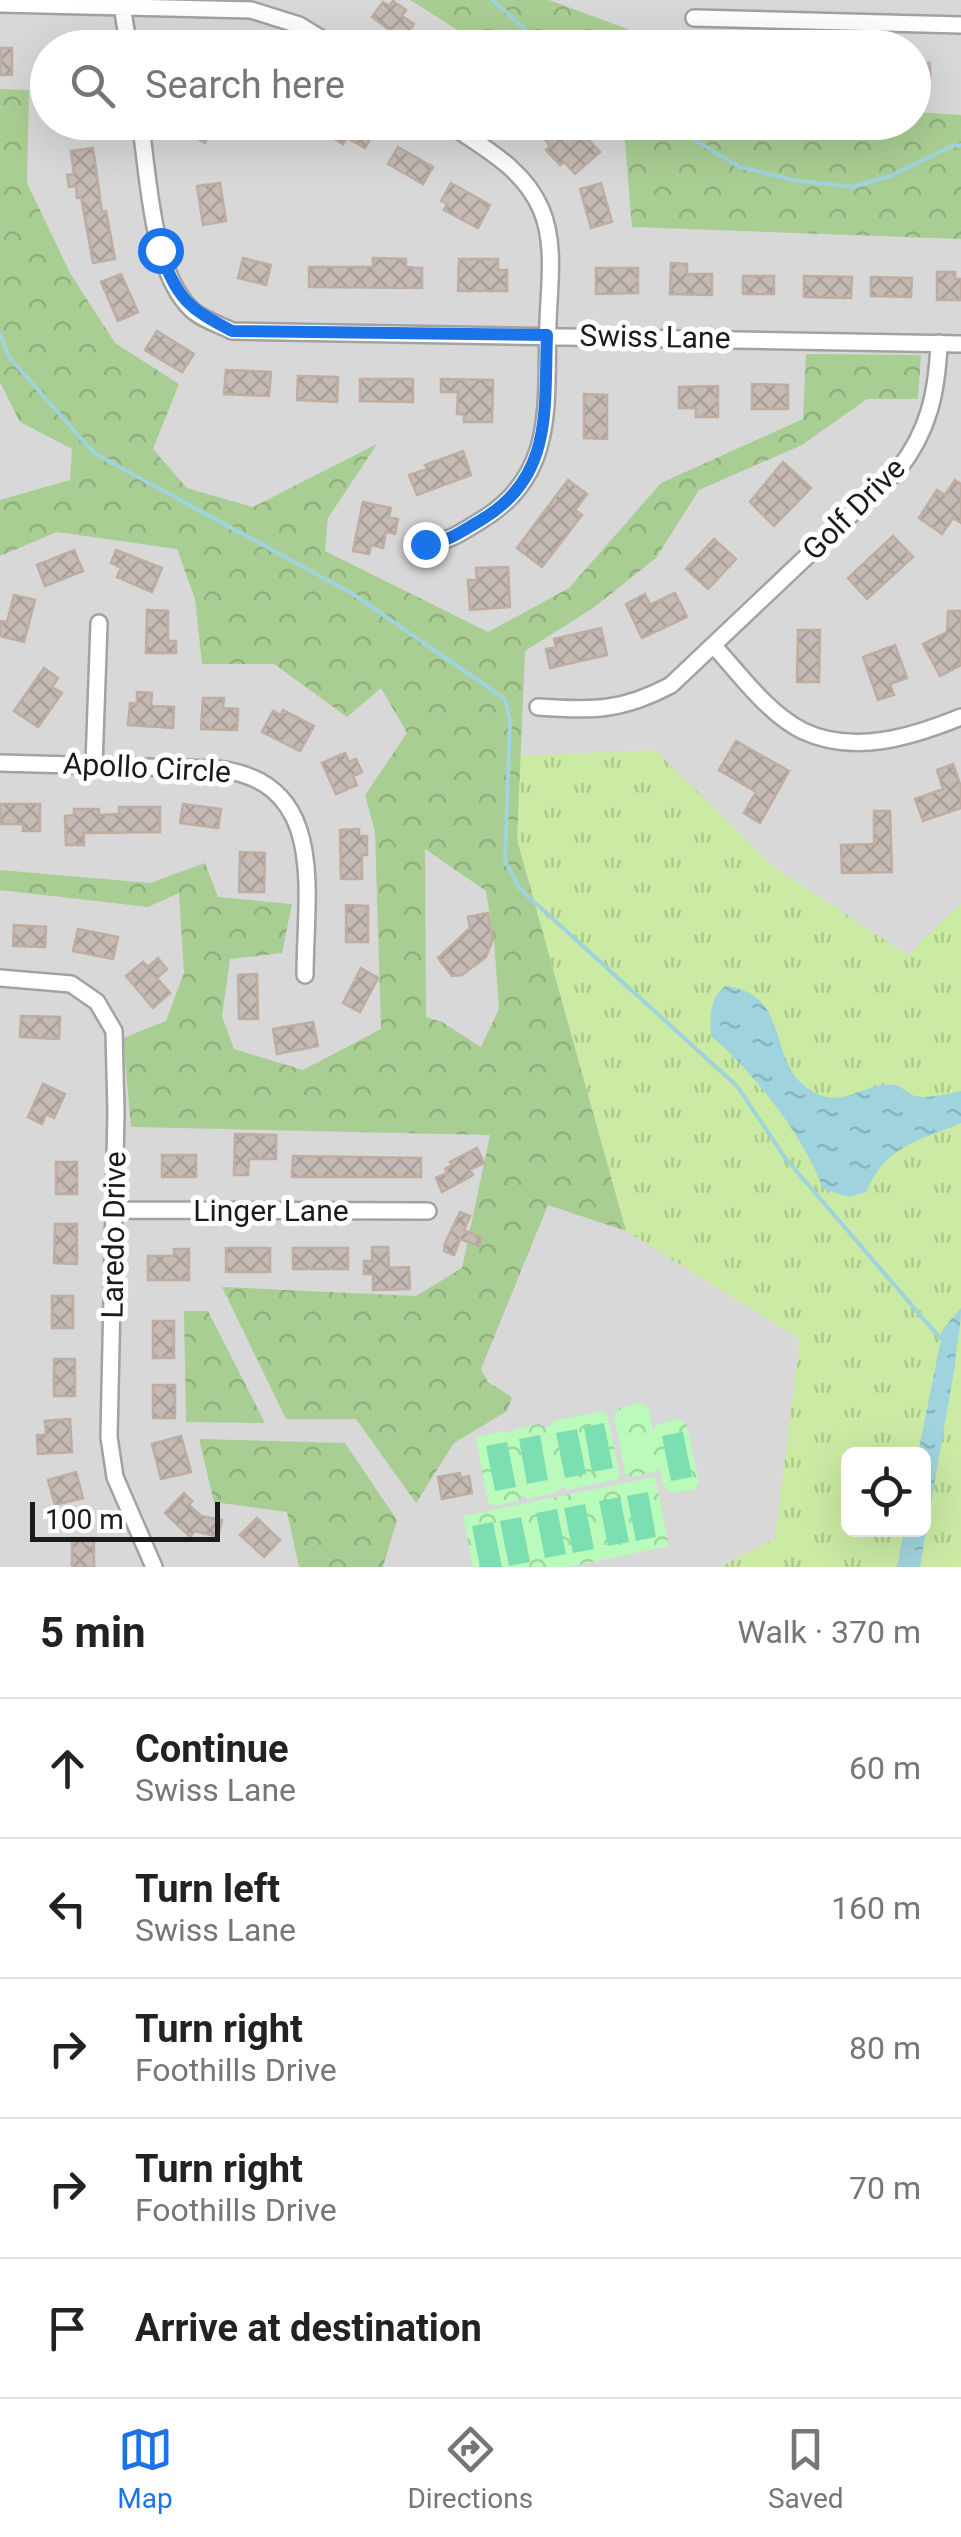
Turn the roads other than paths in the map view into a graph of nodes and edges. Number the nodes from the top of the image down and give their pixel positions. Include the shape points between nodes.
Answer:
1 (801, 0) edge
2 (0, 4) edge
3 (122, 4) edge
4 (694, 18) dead end
5 (800, 20) junction
6 (961, 25) edge
7 (126, 30) edge
8 (308, 30) edge
9 (143, 140) edge
10 (472, 140) edge
11 (547, 335) junction
12 (939, 343) junction
13 (961, 344) edge
14 (425, 544) dead end
15 (99, 623) dead end
16 (713, 645) junction
17 (538, 708) dead end
18 (961, 717) edge
19 (0, 763) edge
20 (94, 765) junction
21 (305, 976) dead end
22 (0, 978) edge
23 (114, 1210) junction
24 (428, 1211) dead end
25 (154, 1567) edge

1 - 5 street
2 - 3 street
3 - 7 street
3 - 8 street via 268,14
4 - 5 street
5 - 6 street
9 - 11 street, Swiss Lane via 170,277 192,310 232,331
10 - 11 street via 522,178 540,208 550,253
11 - 12 street, Swiss Lane
11 - 14 street via 544,434 529,477 492,514 442,543
12 - 13 street, Swiss Lane
12 - 16 street, Golf Drive via 931,411 908,457
15 - 20 street
16 - 17 street, Golf Drive via 671,685 624,706
16 - 18 street via 787,720 823,737 878,741
19 - 20 street, Apollo Circle
20 - 21 street, Apollo Circle via 244,772 273,788 303,834
22 - 23 street, Laredo Drive via 70,984 106,1014 117,1053
23 - 24 street, Linger Lane
23 - 25 street, Laredo Drive via 109,1437 116,1477

